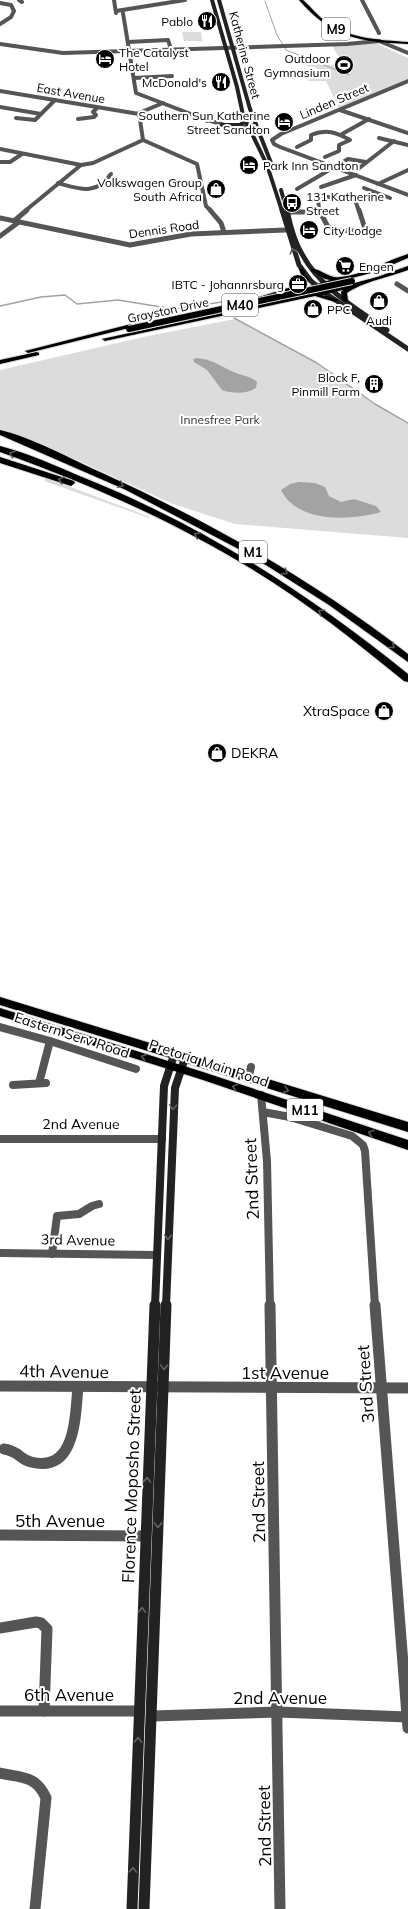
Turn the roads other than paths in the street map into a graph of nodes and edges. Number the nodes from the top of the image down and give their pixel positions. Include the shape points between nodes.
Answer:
1 (115, 0) edge
2 (185, 0) edge
3 (212, 0) edge
4 (218, 0) edge
5 (301, 0) edge
6 (306, 0) edge
7 (362, 0) edge
8 (0, 3) edge
9 (122, 13) junction
10 (0, 24) edge
11 (379, 33) dead end
12 (359, 36) junction
13 (402, 39) junction
14 (408, 40) edge
15 (144, 41) junction
16 (379, 41) junction
17 (128, 42) junction
18 (361, 43) junction
19 (408, 43) edge
20 (0, 44) edge
21 (225, 47) junction
22 (232, 47) junction
23 (145, 48) dead end
24 (171, 49) junction
25 (130, 50) junction
26 (400, 50) junction
27 (408, 55) edge
28 (172, 76) dead end
29 (134, 78) junction
30 (408, 81) edge
31 (0, 90) edge
32 (54, 100) junction
33 (5, 103) dead end
34 (163, 103) junction
35 (0, 106) edge
36 (97, 108) junction
37 (340, 110) junction
38 (41, 114) junction
39 (139, 114) junction
40 (337, 115) dead end
41 (16, 118) dead end
42 (78, 119) dead end
43 (369, 120) junction
44 (245, 121) junction
45 (222, 125) junction
46 (248, 126) junction
47 (256, 126) junction
48 (321, 131) junction
49 (408, 133) edge
50 (342, 134) junction
51 (386, 135) dead end
52 (142, 140) junction
53 (394, 141) junction
54 (408, 145) edge
55 (297, 147) dead end
56 (0, 149) edge
57 (22, 154) junction
58 (331, 154) junction
59 (325, 157) dead end
60 (346, 159) junction
61 (0, 162) edge
62 (366, 162) junction
63 (81, 165) junction
64 (334, 167) junction
65 (358, 169) dead end
66 (408, 170) edge
67 (112, 174) dead end
68 (356, 176) junction
69 (347, 179) junction
70 (362, 182) dead end
71 (58, 183) junction
72 (377, 183) junction
73 (321, 187) dead end
74 (296, 189) dead end
75 (408, 195) edge
76 (390, 198) dead end
77 (288, 212) junction
78 (319, 212) junction
79 (0, 218) edge
80 (16, 222) junction
81 (0, 228) edge
82 (8, 230) junction
83 (286, 230) junction
84 (224, 232) junction
85 (0, 236) edge
86 (407, 260) edge
87 (408, 268) edge
88 (301, 270) junction
89 (313, 270) junction
90 (346, 279) junction
91 (326, 283) junction
92 (397, 284) dead end
93 (316, 286) junction
94 (353, 287) junction
95 (334, 291) junction
96 (408, 291) edge
97 (325, 293) junction
98 (309, 296) junction
99 (255, 299) junction
100 (335, 300) junction
101 (345, 300) junction
102 (105, 339) junction
103 (408, 343) edge
104 (408, 349) edge
105 (28, 350) junction
106 (0, 357) edge
107 (0, 362) edge
108 (0, 432) edge
109 (0, 439) edge
110 (0, 449) edge
111 (0, 460) edge
112 (85, 469) junction
113 (164, 518) junction
114 (408, 659) edge
115 (408, 679) edge
116 (0, 1000) edge
117 (0, 1012) edge
118 (0, 1027) edge
119 (50, 1041) junction
120 (174, 1055) junction
121 (185, 1058) junction
122 (251, 1067) dead end
123 (176, 1068) junction
124 (136, 1069) dead end
125 (248, 1079) junction
126 (13, 1085) dead end
127 (261, 1095) junction
128 (263, 1112) junction
129 (408, 1127) edge
130 (0, 1139) edge
131 (162, 1139) junction
132 (408, 1146) edge
133 (99, 1204) dead end
134 (0, 1253) edge
135 (52, 1254) junction
136 (156, 1255) junction
137 (0, 1386) edge
138 (78, 1387) junction
139 (380, 1387) junction
140 (151, 1388) junction
141 (163, 1388) junction
142 (408, 1388) edge
143 (271, 1389) junction
144 (4, 1449) dead end
145 (0, 1535) edge
146 (145, 1536) junction
147 (0, 1628) edge
148 (0, 1711) edge
149 (44, 1711) junction
150 (139, 1711) junction
151 (278, 1712) junction
152 (152, 1716) junction
153 (408, 1720) edge
154 (0, 1773) edge
155 (35, 1909) edge
156 (132, 1909) edge
157 (144, 1909) edge
158 (280, 1909) edge

1 - 9 street
2 - 9 street
3 - 21 main road, Katherine Street
4 - 21 main road via 229,46
4 - 22 main road, Katherine Street
5 - 12 main road, M9 via 330,26
6 - 12 main road, M9 via 327,21
7 - 11 street
8 - 10 street via 11,5 14,9 11,17
9 - 17 street
12 - 13 main road
12 - 16 main road, M9
12 - 18 main road via 364,40
13 - 14 main road, M9
13 - 16 main road, M9
15 - 17 street
15 - 23 street
15 - 24 street via 168,40
16 - 18 street
16 - 19 main road, M9
16 - 26 street
16 - 27 street
17 - 25 street
18 - 22 street
19 - 26 main road via 400,45
20 - 25 street via 58,53
21 - 22 street
21 - 24 street
21 - 44 main road, Katherine Street
22 - 47 main road, Katherine Street via 243,95 247,99
24 - 25 street
25 - 29 street
26 - 27 street
28 - 29 street
29 - 34 street via 137,94
30 - 37 street, Linden Street
31 - 32 street, East Avenue
32 - 36 street, East Avenue
32 - 38 street
33 - 35 street
34 - 39 street
34 - 45 street
35 - 38 street
36 - 39 street, East Avenue
36 - 42 street via 93,112 96,115 91,118
37 - 43 street
37 - 64 street, Linden Street via 272,140 276,145
38 - 41 street via 35,120
39 - 52 street
40 - 48 street via 312,125
43 - 49 street
43 - 50 street
44 - 45 main road via 240,124
44 - 46 main road, Katherine Street
45 - 46 street
46 - 47 street
46 - 83 main road, Katherine Street via 268,170
47 - 77 main road, Katherine Street
48 - 50 street
48 - 55 street via 311,135 311,140
50 - 58 street via 350,140 339,145 339,150
51 - 53 street via 377,139
52 - 63 street via 94,163
52 - 84 street via 197,164 206,206 221,223
53 - 54 street
53 - 62 street
56 - 57 street
57 - 61 street via 10,162
57 - 63 street
58 - 59 street
58 - 60 street
60 - 62 street
60 - 64 street
62 - 65 street
63 - 71 street
64 - 68 street, Linden Street
64 - 74 street
66 - 72 street
67 - 71 street via 107,182 92,190
68 - 69 street
68 - 72 street, Linden Street
69 - 70 street
69 - 73 street
71 - 80 street
72 - 75 street, Linden Street
72 - 76 street via 362,189
77 - 78 street
77 - 89 main road, Katherine Street via 301,254
78 - 78 street via 330,229 366,232 354,199 320,196
79 - 80 street, Dennis Road
80 - 82 street
80 - 84 street, Dennis Road via 126,245 189,234
81 - 82 street
82 - 85 street
83 - 84 street, Dennis Road
88 -> 83 main road, Katherine Street
86 - 90 main road
86 - 102 main road, Grayston Drive / M40, bridge via 356,283
86 - 105 main road, Grayston Drive / M40, bridge via 352,281
87 - 94 main road
88 - 93 main road, Katherine Street
88 - 99 main road via 306,280 303,285
89 - 90 main road via 327,278
89 - 91 main road, Katherine Street
90 - 91 main road
91 - 93 main road
91 - 95 main road, Katherine Street
92 - 96 street
93 - 97 main road, Katherine Street
93 - 99 main road
94 - 95 main road
94 - 101 main road via 344,291
95 - 97 main road
95 - 101 main road, Katherine Street
97 - 98 main road
97 - 100 main road, Katherine Street
98 - 100 main road
98 - 102 main road
99 - 105 main road
100 - 104 main road, Katherine Street
101 - 103 main road, Katherine Street
102 - 107 main road, Grayston Drive / M40
105 - 106 main road, Grayston Drive / M40
108 - 112 highway
109 - 112 highway, M1
113 -> 110 highway, M1 via 49,466
113 -> 111 highway
112 -> 114 highway, M1 via 176,510 243,546 331,602
115 -> 113 highway, M1 via 343,627 308,603 231,553
116 - 120 main road, Pretoria Main Road / M11
123 -> 117 main road, Pretoria Main Road / M11
118 - 119 street, Eastern Serv Road
119 - 124 street, Eastern Serv Road
119 - 126 street via 42,1083
120 - 121 main road, Pretoria Main Road / M11
120 - 123 main road
121 - 123 main road
121 - 125 main road, Pretoria Main Road / M11
122 - 125 street
127 -> 123 main road, Pretoria Main Road / M11
123 - 131 main road, Florence Moposho Street via 164,1086
123 -> 141 main road, Florence Moposho Street
125 -> 129 main road, Pretoria Main Road / M11
127 - 128 street, 2nd Street
132 -> 127 main road, Pretoria Main Road / M11
128 - 139 street, 3rd Street via 290,1117 352,1136 363,1144 367,1157
128 - 143 street, 2nd Street via 267,1161
130 - 131 street, 2nd Avenue
131 - 136 main road, Florence Moposho Street
133 - 135 street via 91,1205 79,1214 57,1216
134 - 135 street, 3rd Avenue
135 - 136 street, 3rd Avenue
136 - 140 main road, Florence Moposho Street
137 - 138 street, 4th Avenue
138 - 140 street, 4th Avenue
138 - 144 street via 72,1434 66,1451 55,1462 46,1464 27,1461 17,1451
139 - 142 street, 1st Avenue
139 - 143 street, 1st Avenue
139 - 153 street, 3rd Street
140 - 141 street, 4th Avenue
146 -> 140 main road, Florence Moposho Street
141 - 143 street, 1st Avenue
141 -> 152 main road, Florence Moposho Street
143 - 151 street, 2nd Street
145 - 146 street, 5th Avenue
150 -> 146 main road, Florence Moposho Street
147 - 149 street via 36,1622 47,1628
148 - 149 street, 6th Avenue
149 - 150 street, 6th Avenue
156 -> 150 main road, Florence Moposho Street
151 - 152 street, 2nd Avenue
151 - 153 street, 2nd Avenue
151 - 158 street, 2nd Street
152 - 157 main road, Florence Moposho Street
154 - 155 street via 35,1781 46,1798

